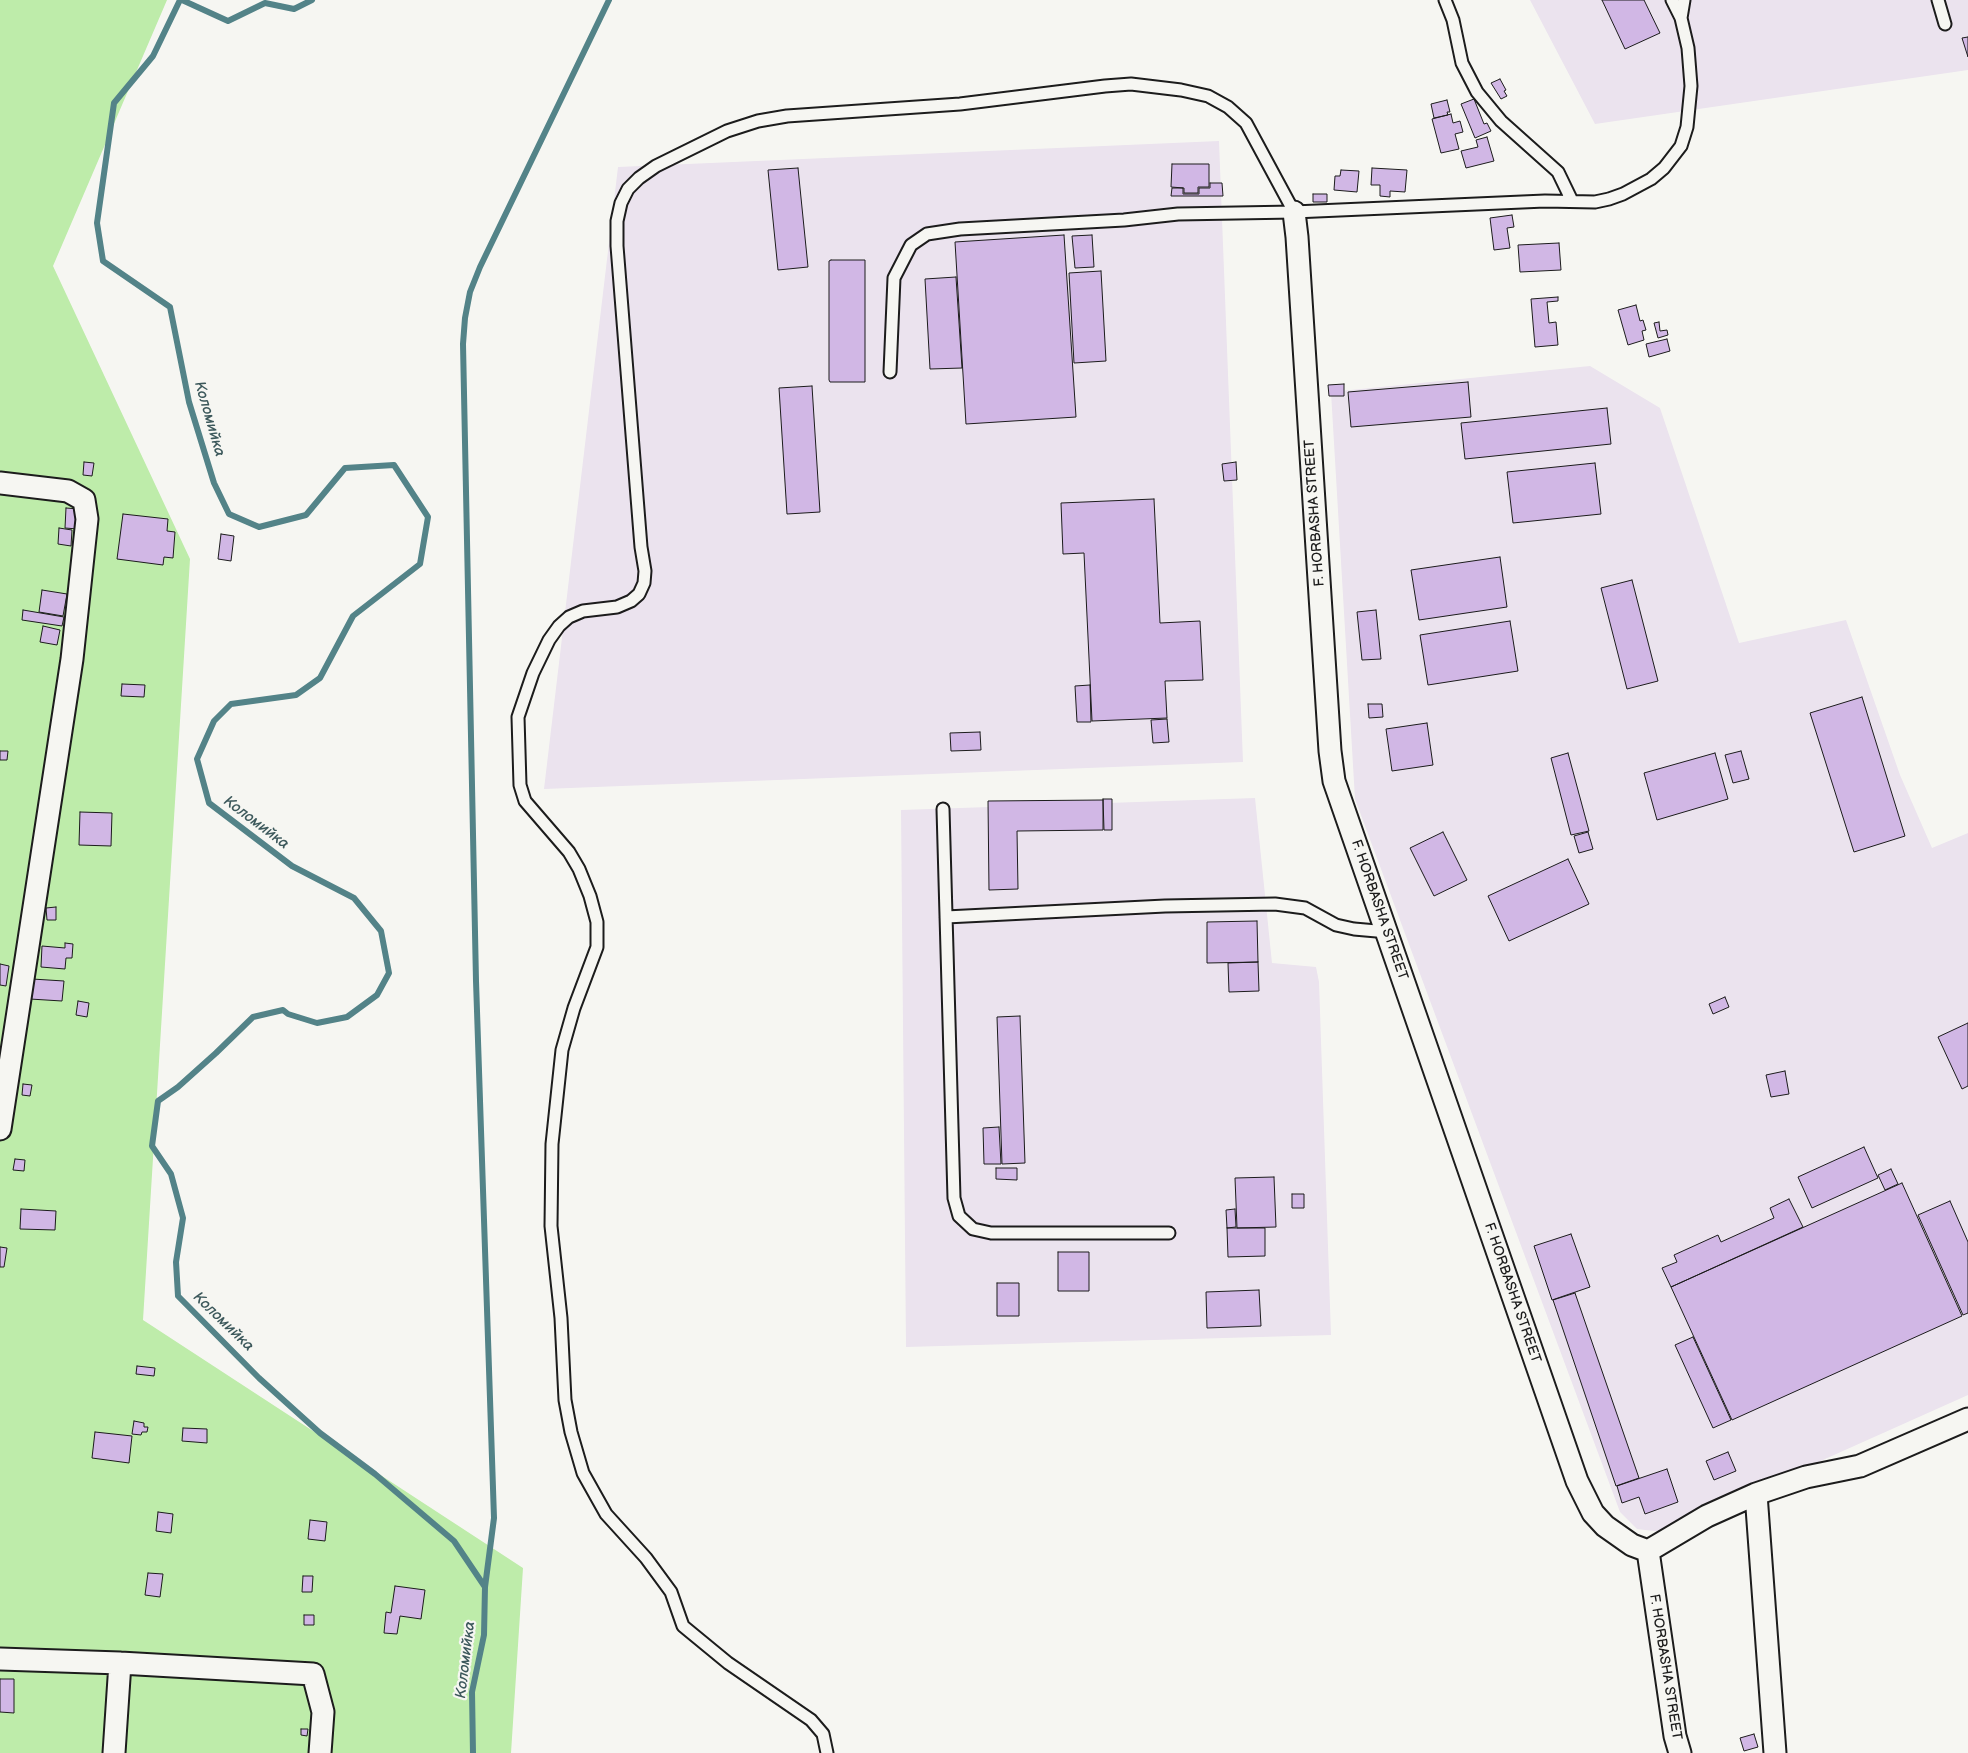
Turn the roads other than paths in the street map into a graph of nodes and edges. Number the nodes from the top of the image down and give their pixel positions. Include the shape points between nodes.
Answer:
1 (1445, 0) edge
2 (1672, 0) edge
3 (1684, 0) edge
4 (1938, 0) edge
5 (1682, 18) junction
6 (1945, 24) dead end
7 (1572, 201) junction
8 (1294, 212) junction
9 (890, 372) dead end
10 (0, 484) edge
11 (943, 809) dead end
12 (946, 917) junction
13 (1388, 932) junction
14 (0, 1129) edge
15 (1169, 1233) dead end
16 (1968, 1418) edge
17 (1756, 1494) junction
18 (1648, 1551) junction
19 (0, 1659) edge
20 (120, 1663) junction
21 (114, 1753) edge
22 (320, 1753) edge
23 (827, 1753) edge
24 (1680, 1753) edge
25 (1775, 1753) edge

1 - 7 lane via 1453,20 1462,63 1477,92 1501,121 1558,172
2 - 5 lane
3 - 5 lane
4 - 6 lane
5 - 7 lane via 1691,86 1687,127 1680,146 1664,168 1638,186 1609,199
7 - 8 lane
8 - 9 lane via 1178,214 927,234 911,245 894,278
8 - 13 street, F. HORBASHA STREET via 1332,769
8 - 23 lane via 1246,123 1228,107 1208,96 1131,84 960,104 787,116 758,121 727,131 656,166 638,178 621,203 617,246 644,583 640,594 631,601 617,607 583,611 559,626 532,673 518,717 520,786 525,801 569,852 590,896 597,922 597,947 562,1050 552,1144 551,1226 561,1318 565,1400 583,1473 606,1514 646,1558 671,1592 683,1626 728,1663 811,1720 823,1734
10 - 14 street via 68,491 84,500 87,519 72,659
11 - 12 lane
12 - 13 lane via 1275,904 1305,908 1336,925
12 - 15 lane via 954,1198 959,1216 973,1229 991,1233
13 - 18 street, F. HORBASHA STREET via 1577,1481 1588,1505 1605,1526 1632,1545
16 - 17 street via 1860,1466 1806,1477
17 - 18 street via 1707,1516
17 - 25 street
18 - 24 street, F. HORBASHA STREET
19 - 20 street
20 - 21 street
20 - 22 street via 313,1674 323,1712

